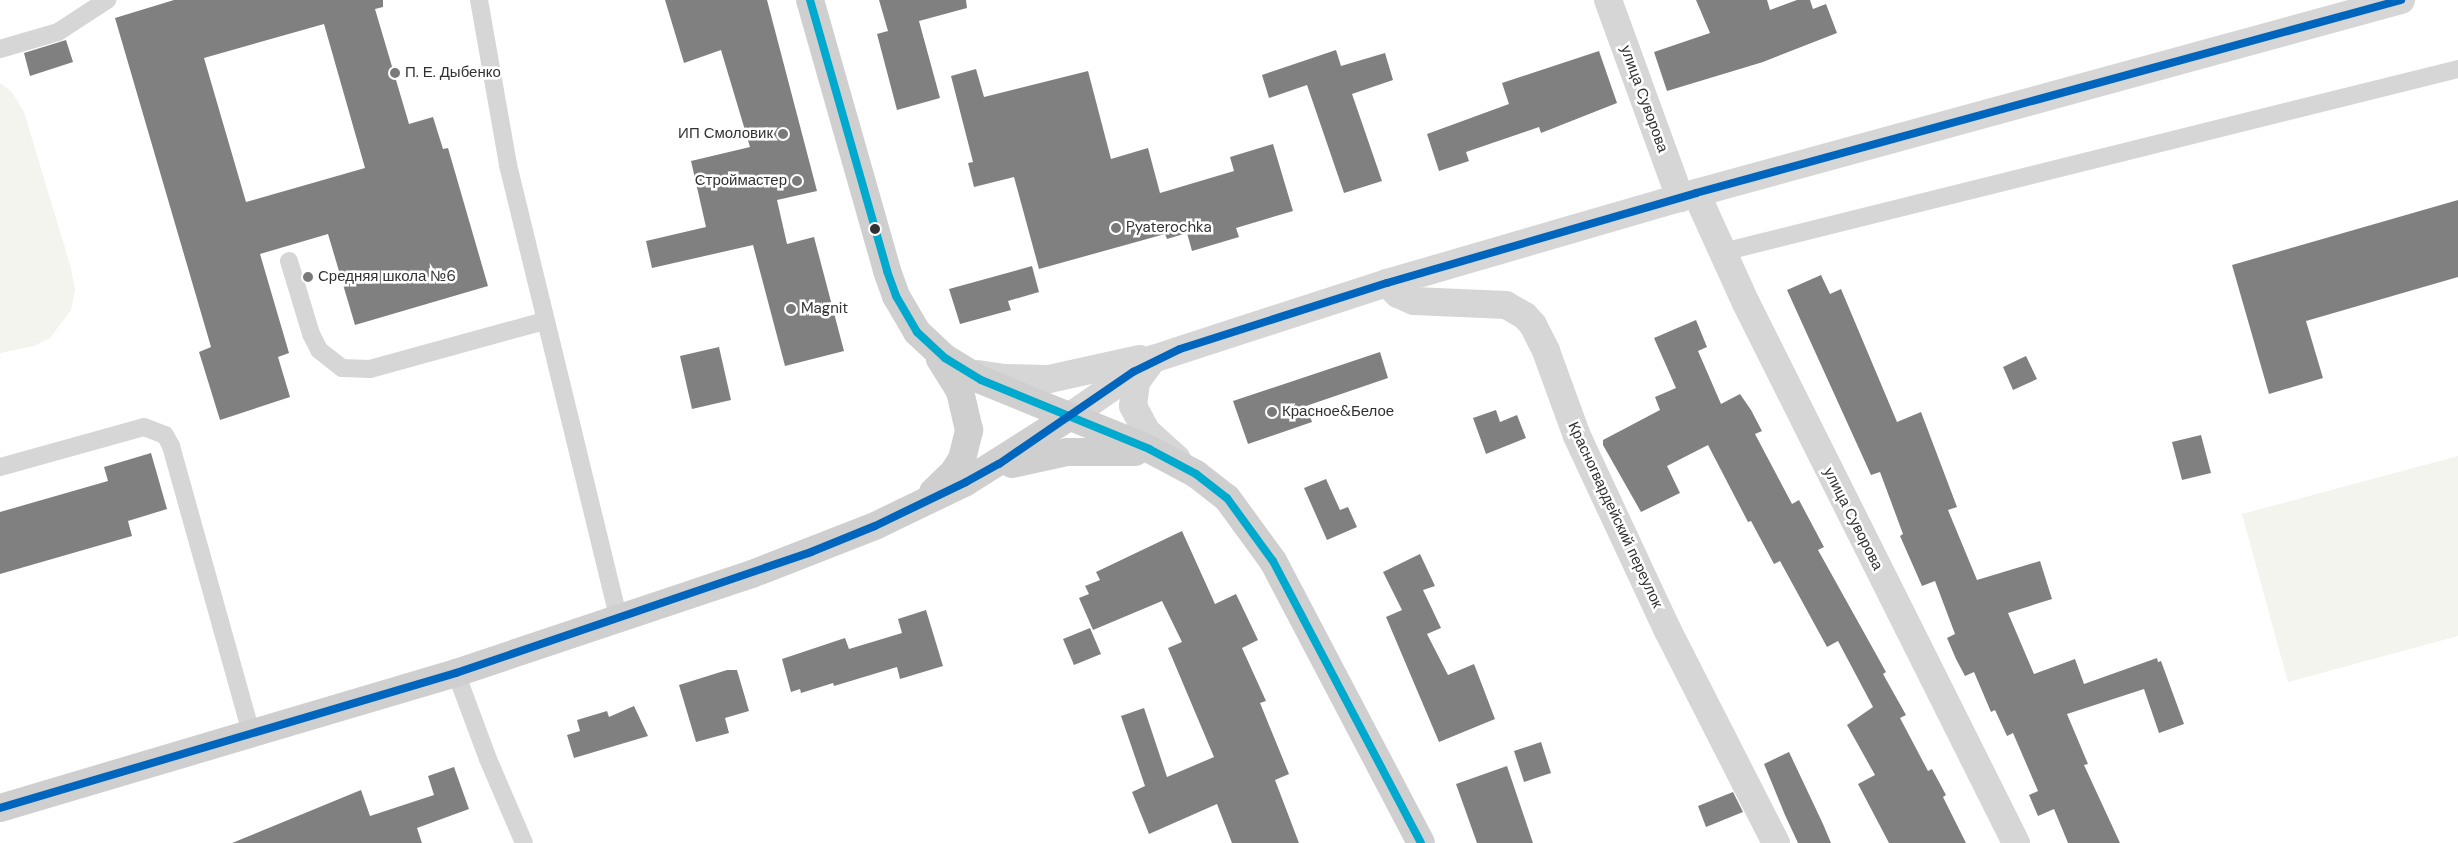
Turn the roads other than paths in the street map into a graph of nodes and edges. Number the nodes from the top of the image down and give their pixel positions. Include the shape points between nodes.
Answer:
1 (107, 0) edge
2 (479, 0) edge
3 (810, 0) edge
4 (1608, 0) edge
5 (2401, 0) edge
6 (0, 49) edge
7 (2458, 69) edge
8 (1688, 196) junction
9 (1723, 252) junction
10 (289, 261) dead end
11 (1387, 283) junction
12 (544, 321) junction
13 (931, 347) junction
14 (1180, 349) junction
15 (1153, 359) junction
16 (961, 369) junction
17 (1069, 418) junction
18 (0, 467) edge
19 (1186, 468) junction
20 (966, 482) junction
21 (901, 514) junction
22 (620, 620) junction
23 (456, 673) junction
24 (252, 736) junction
25 (0, 808) edge
26 (524, 843) edge
27 (1421, 843) edge
28 (1776, 843) edge
29 (2016, 843) edge

1 - 6 lane via 58,32
2 - 12 lane via 508,165
3 - 13 street via 887,271 905,314
4 - 8 street, улица Суворова
5 - 8 street
7 - 9 lane
8 - 9 street, улица Суворова
8 - 11 street
9 - 29 street, улица Суворова
10 - 12 lane via 310,334 319,350 342,368 370,368
11 - 14 street
11 - 28 street, Красногвардейский переулок via 1398,294 1414,301 1506,306 1525,316 1533,325 1546,351 1571,422 1656,604
12 - 22 lane
13 - 16 street
13 - 21 street via 952,376 965,404 969,430 967,445 953,473
14 - 15 street
14 - 16 street via 1086,373 1049,378 1003,378
15 - 17 street
15 - 19 street via 1136,382 1133,406 1147,432
16 - 17 street
17 - 19 street
17 - 20 street
18 - 24 lane via 144,426 165,435 171,446
19 - 20 street via 1130,451 1090,450 1025,460
19 - 27 street via 1238,511 1273,561
20 - 21 street
21 - 22 street via 811,552
22 - 23 street
23 - 24 street
23 - 26 lane
24 - 25 street

